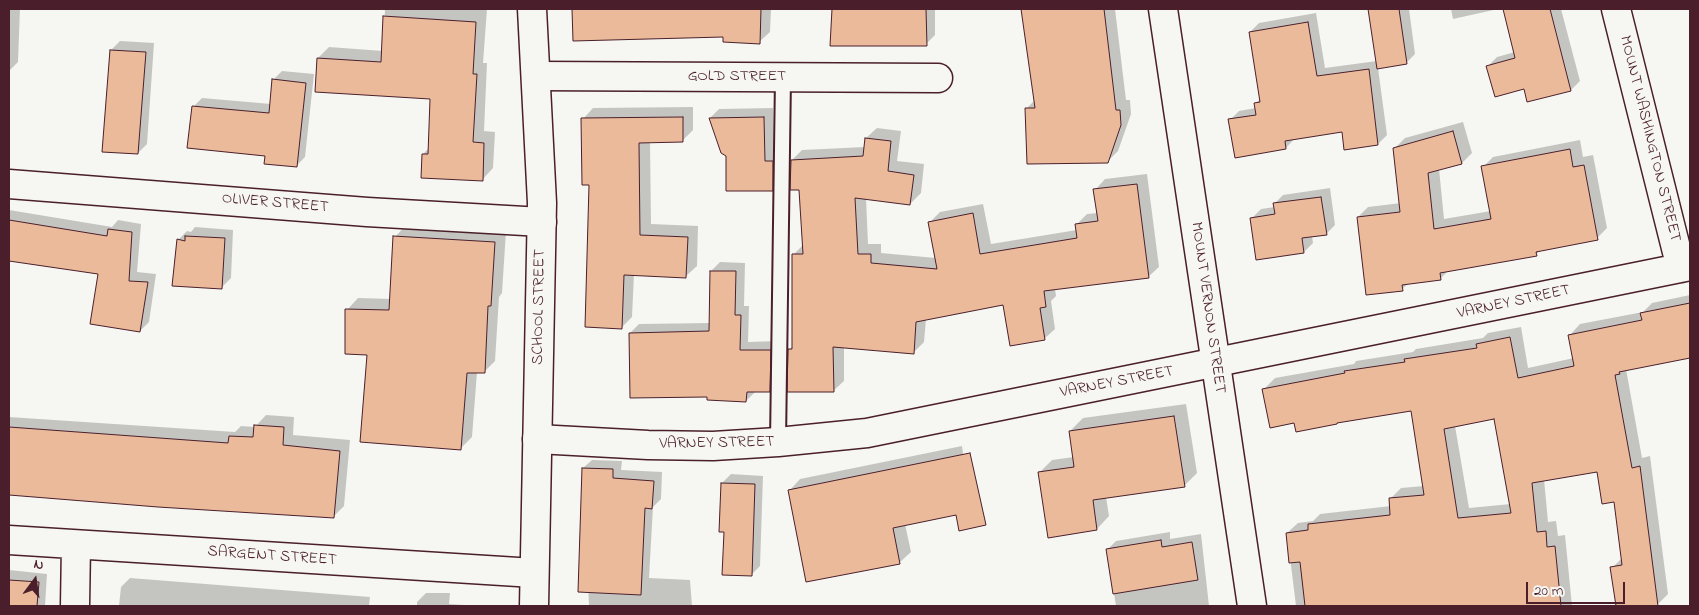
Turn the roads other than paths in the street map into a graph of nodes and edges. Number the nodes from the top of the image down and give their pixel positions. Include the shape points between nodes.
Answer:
1 (532, 9) edge
2 (1163, 9) edge
3 (1616, 9) edge
4 (536, 76) junction
5 (783, 77) junction
6 (938, 78) dead end
7 (9, 184) edge
8 (542, 222) junction
9 (1686, 267) edge
10 (1216, 364) junction
11 (537, 439) junction
12 (778, 442) junction
13 (9, 540) edge
14 (76, 545) junction
15 (534, 573) junction
16 (75, 606) edge
17 (534, 606) edge
18 (1252, 606) edge

1 - 4 street, SCHOOL STREET
2 - 10 street, MOUNT VERNON STREET
3 - 9 street, MOUNT WASHINGTON STREET
4 - 5 street, GOLD STREET
4 - 8 street, SCHOOL STREET
5 - 6 street, GOLD STREET
5 - 12 lane
7 - 8 street, OLIVER STREET
8 - 11 street, SCHOOL STREET
9 - 10 street, VARNEY STREET
10 - 12 street, VARNEY STREET via 867,433
10 - 18 street, MOUNT VERNON STREET
11 - 12 street, VARNEY STREET via 713,446
11 - 15 street, SCHOOL STREET
13 - 14 street, SARGENT STREET
14 - 15 street, SARGENT STREET
14 - 16 street
15 - 17 street, SCHOOL STREET

